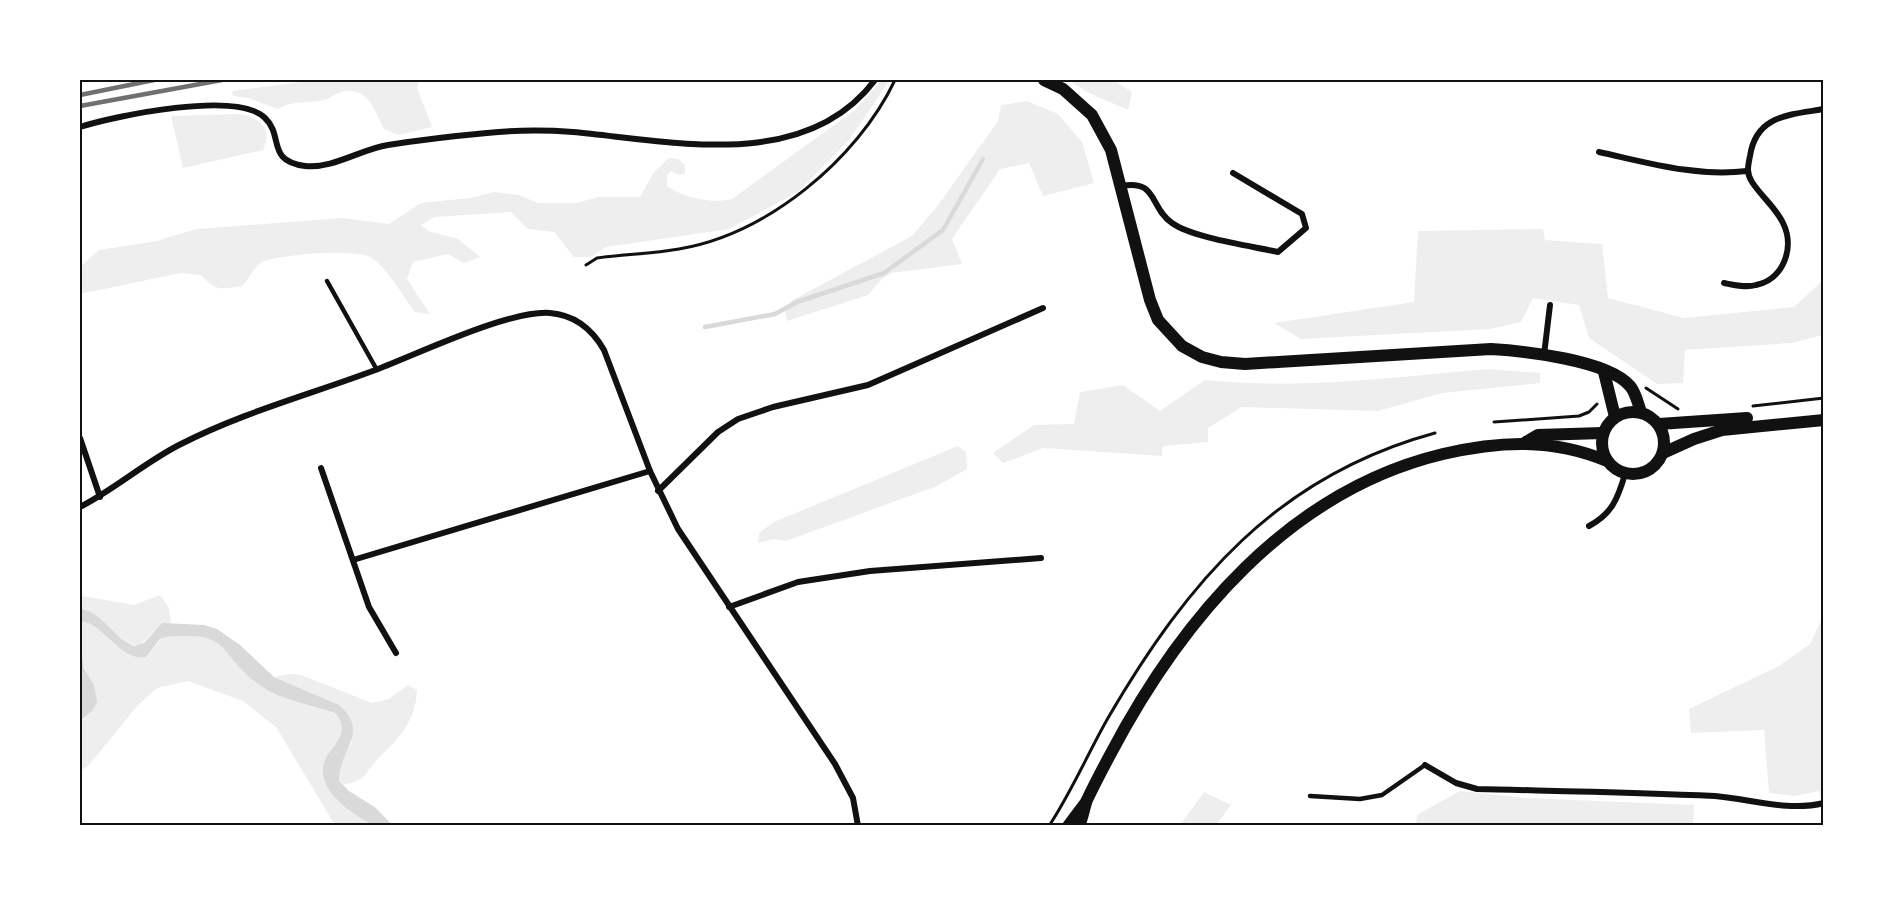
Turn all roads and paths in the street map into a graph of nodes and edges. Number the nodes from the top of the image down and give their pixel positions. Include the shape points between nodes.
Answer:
1 (875, 80) edge
2 (895, 80) edge
3 (1044, 80) edge
4 (1824, 109) edge
5 (80, 127) edge
6 (1599, 153) dead end
7 (1747, 171) junction
8 (1233, 173) dead end
9 (1121, 186) junction
10 (586, 266) dead end
11 (327, 281) dead end
12 (1724, 283) dead end
13 (1550, 305) dead end
14 (1043, 308) dead end
15 (1544, 354) junction
16 (377, 370) junction
17 (1604, 372) junction
18 (1639, 387) dead end
19 (1599, 396) dead end
20 (1824, 398) edge
21 (1750, 407) dead end
22 (1683, 410) dead end
23 (1641, 412) junction
24 (1824, 413) edge
25 (1615, 417) junction
26 (1824, 420) edge
27 (1494, 422) dead end
28 (1659, 424) junction
29 (1603, 433) junction
30 (80, 438) edge
31 (1526, 442) junction
32 (1664, 453) junction
33 (1607, 461) junction
34 (321, 468) dead end
35 (650, 471) junction
36 (1625, 474) junction
37 (658, 490) junction
38 (100, 496) junction
39 (80, 507) edge
40 (1589, 526) dead end
41 (1041, 558) dead end
42 (352, 560) junction
43 (729, 607) junction
44 (396, 653) dead end
45 (1425, 765) joint
46 (1310, 796) dead end
47 (1086, 802) junction
48 (1824, 803) edge
49 (858, 825) edge
50 (1068, 825) edge
51 (1079, 825) edge

1 - 5 street via 847,107 816,127 746,143 701,145 574,132 519,131 387,145 306,166 278,152 266,118 234,106 170,108
2 - 10 path via 863,128 825,172 748,228 680,249 597,258
3 - 9 main road via 1063,89 1092,115 1112,150
4 - 7 street via 1782,117 1759,129 1752,140
6 - 7 street via 1691,172 1719,175
7 - 12 street via 1787,231 1786,258 1781,270 1756,286
8 - 9 street via 1302,214 1306,228 1278,252 1194,233 1172,224 1150,191 1139,185
9 - 15 main road via 1158,320 1182,346 1202,357 1245,364 1491,349
11 - 16 lane
13 - 15 street
14 - 37 street via 868,385 738,419 718,432
15 - 17 main road
16 - 35 street via 531,314 551,313 574,320 595,335 604,350
16 - 38 street via 300,395 180,444 141,465
17 - 23 main road via 1632,387
17 - 25 main road
18 - 22 path
19 - 27 path via 1590,412 1579,416
20 - 21 path
23 - 25 main road
23 - 28 main road
24 - 28 main road
25 - 29 main road
26 - 32 main road via 1722,430
28 - 32 main road via 1665,438
29 - 31 main road via 1538,435
29 - 33 main road
30 - 38 street
31 - 33 main road
31 - 47 main road via 1476,447 1390,470 1330,500 1278,537 1236,576 1169,658
32 - 36 main road via 1648,471
33 - 36 main road
34 - 42 street
35 - 37 street
35 - 42 street
36 - 40 street via 1615,505 1604,518
37 - 43 street via 678,529
38 - 39 street
41 - 43 street via 798,582
42 - 44 street via 369,607
43 - 49 street via 836,764 853,798
45 - 46 lane via 1382,795 1360,799
45 - 48 street via 1456,783 1477,789 1630,791 1796,807
47 - 50 main road
47 - 51 main road

